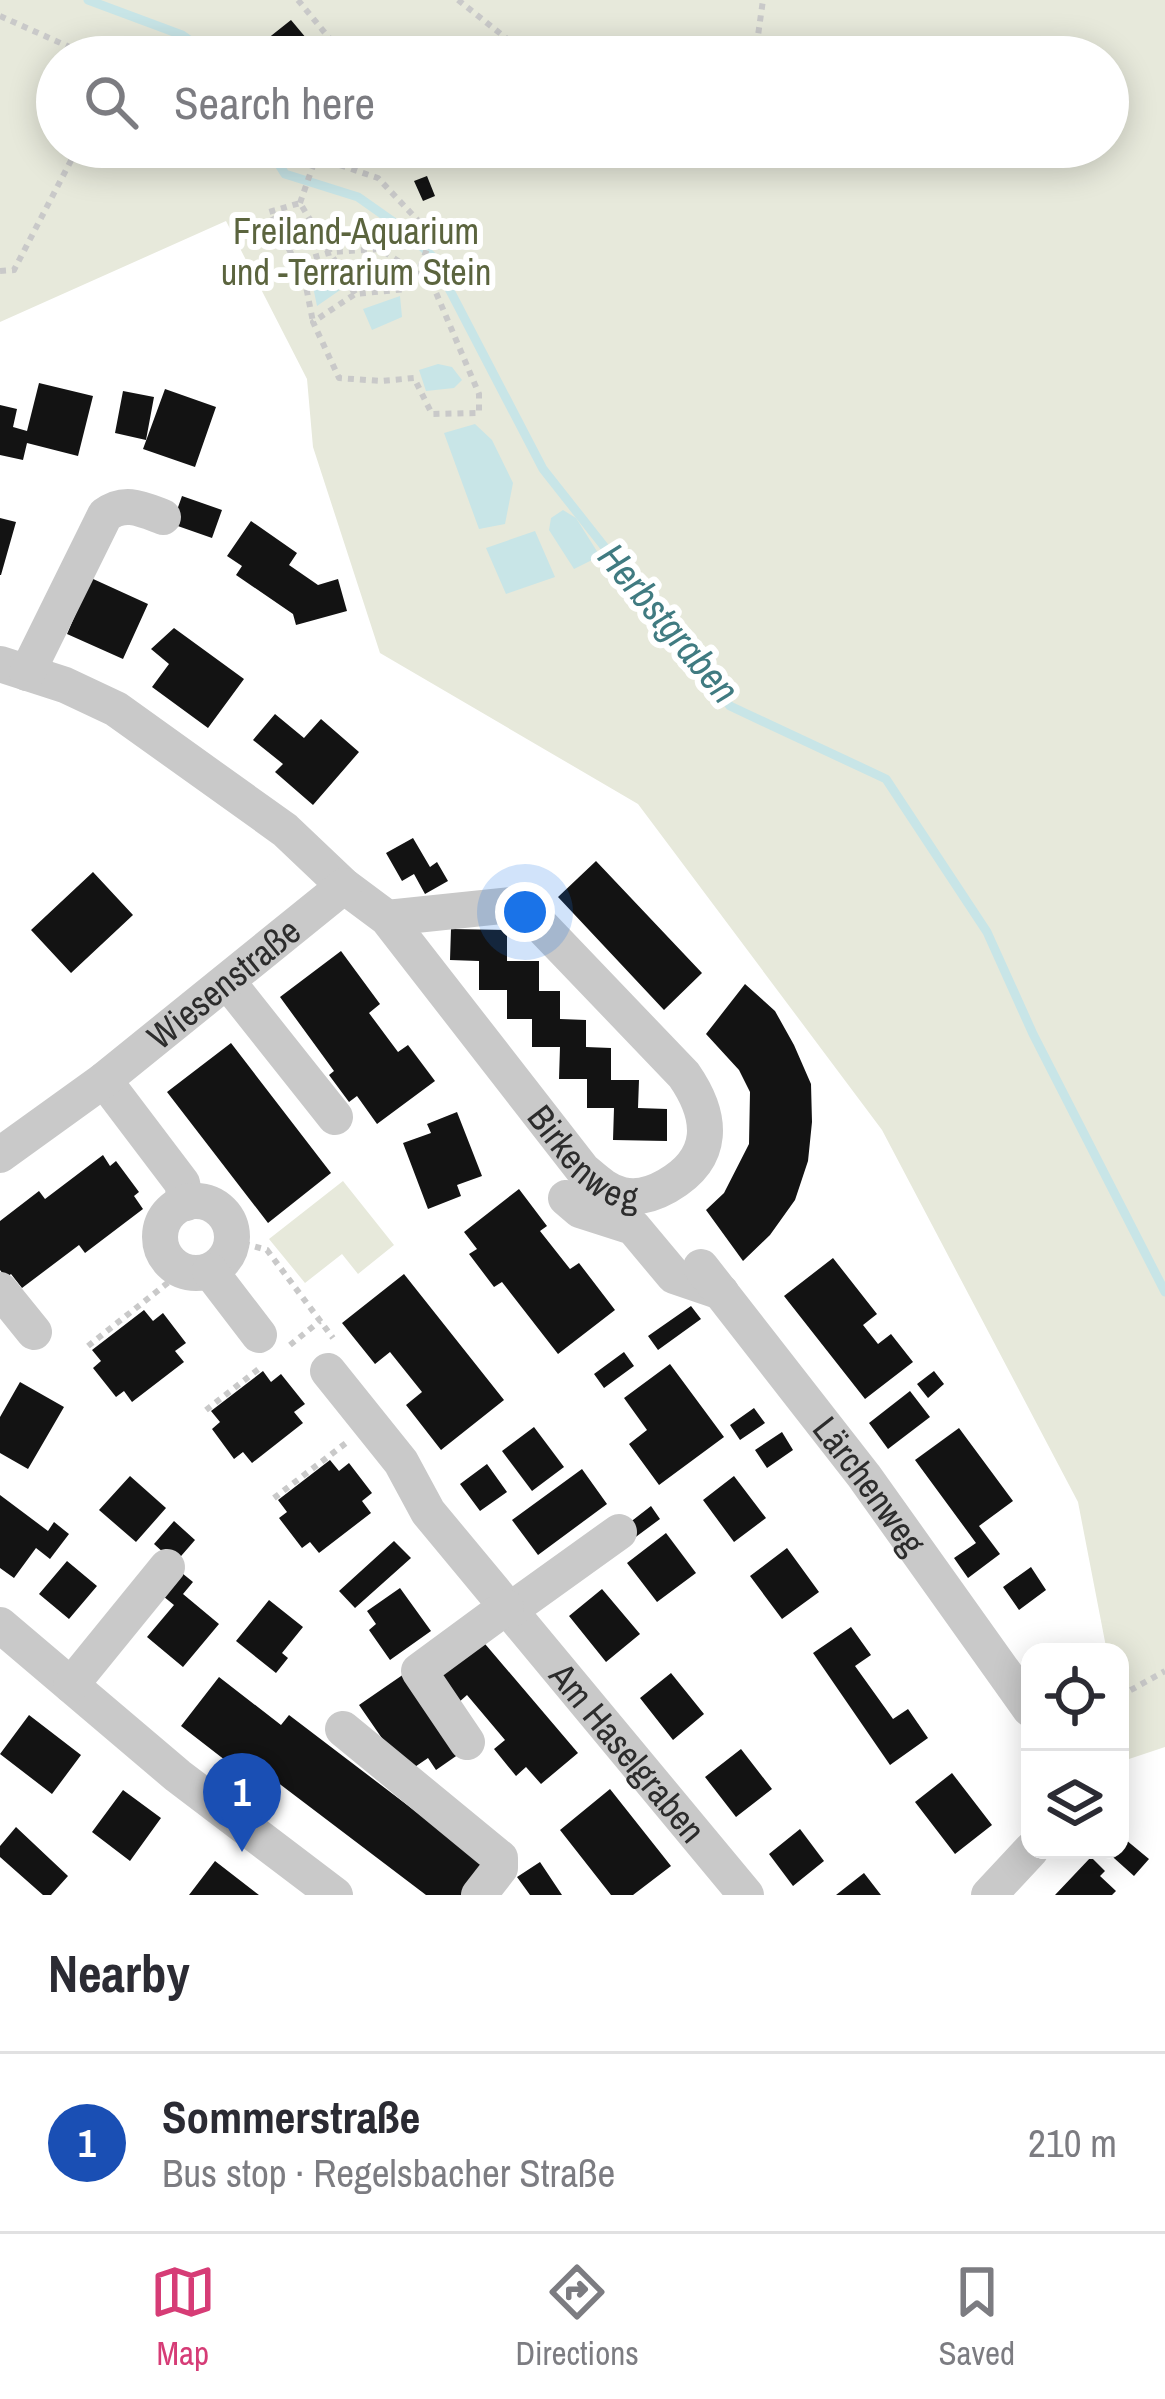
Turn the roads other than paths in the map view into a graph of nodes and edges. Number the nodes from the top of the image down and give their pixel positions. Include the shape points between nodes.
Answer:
1 (163, 517) dead end
2 (14, 668) edge
3 (344, 886) junction
4 (387, 918) junction
5 (227, 981) junction
6 (104, 1080) junction
7 (335, 1117) dead end
8 (0, 1155) edge
9 (566, 1198) dead end
10 (186, 1202) junction
11 (196, 1271) junction
12 (0, 1290) edge
13 (34, 1332) dead end
14 (259, 1335) dead end
15 (328, 1371) dead end
16 (619, 1532) dead end
17 (167, 1567) dead end
18 (507, 1609) junction
19 (0, 1625) edge
20 (70, 1685) junction
21 (1021, 1696) edge
22 (343, 1729) dead end
23 (467, 1742) dead end
24 (1023, 1859) edge
25 (335, 1895) edge
26 (479, 1895) edge
27 (746, 1895) edge
28 (989, 1895) edge

1 - 2 street, Birkenweg via 130,506 105,514
2 - 3 street, Birkenweg via 116,709 285,830
3 - 4 street, Birkenweg
3 - 5 street, Wiesenstraße
4 - 4 street, Birkenweg via 512,905 527,911 699,1097 704,1136 686,1172 639,1197 608,1190 583,1170
5 - 6 street, Wiesenstraße
5 - 7 street
6 - 8 street, Wiesenstraße
6 - 10 street via 182,1183
9 - 21 street, Lärchenweg via 633,1227 674,1276 711,1279
10 - 11 street via 160,1230 162,1250
10 - 11 street via 215,1206 232,1230 226,1258
11 - 14 street
12 - 13 street
15 - 18 street, Am Haselgraben
16 - 18 street
17 - 20 street
18 - 23 street via 419,1671
18 - 27 street, Am Haselgraben
19 - 20 street
20 - 25 street
22 - 26 street via 500,1858
24 - 28 street

